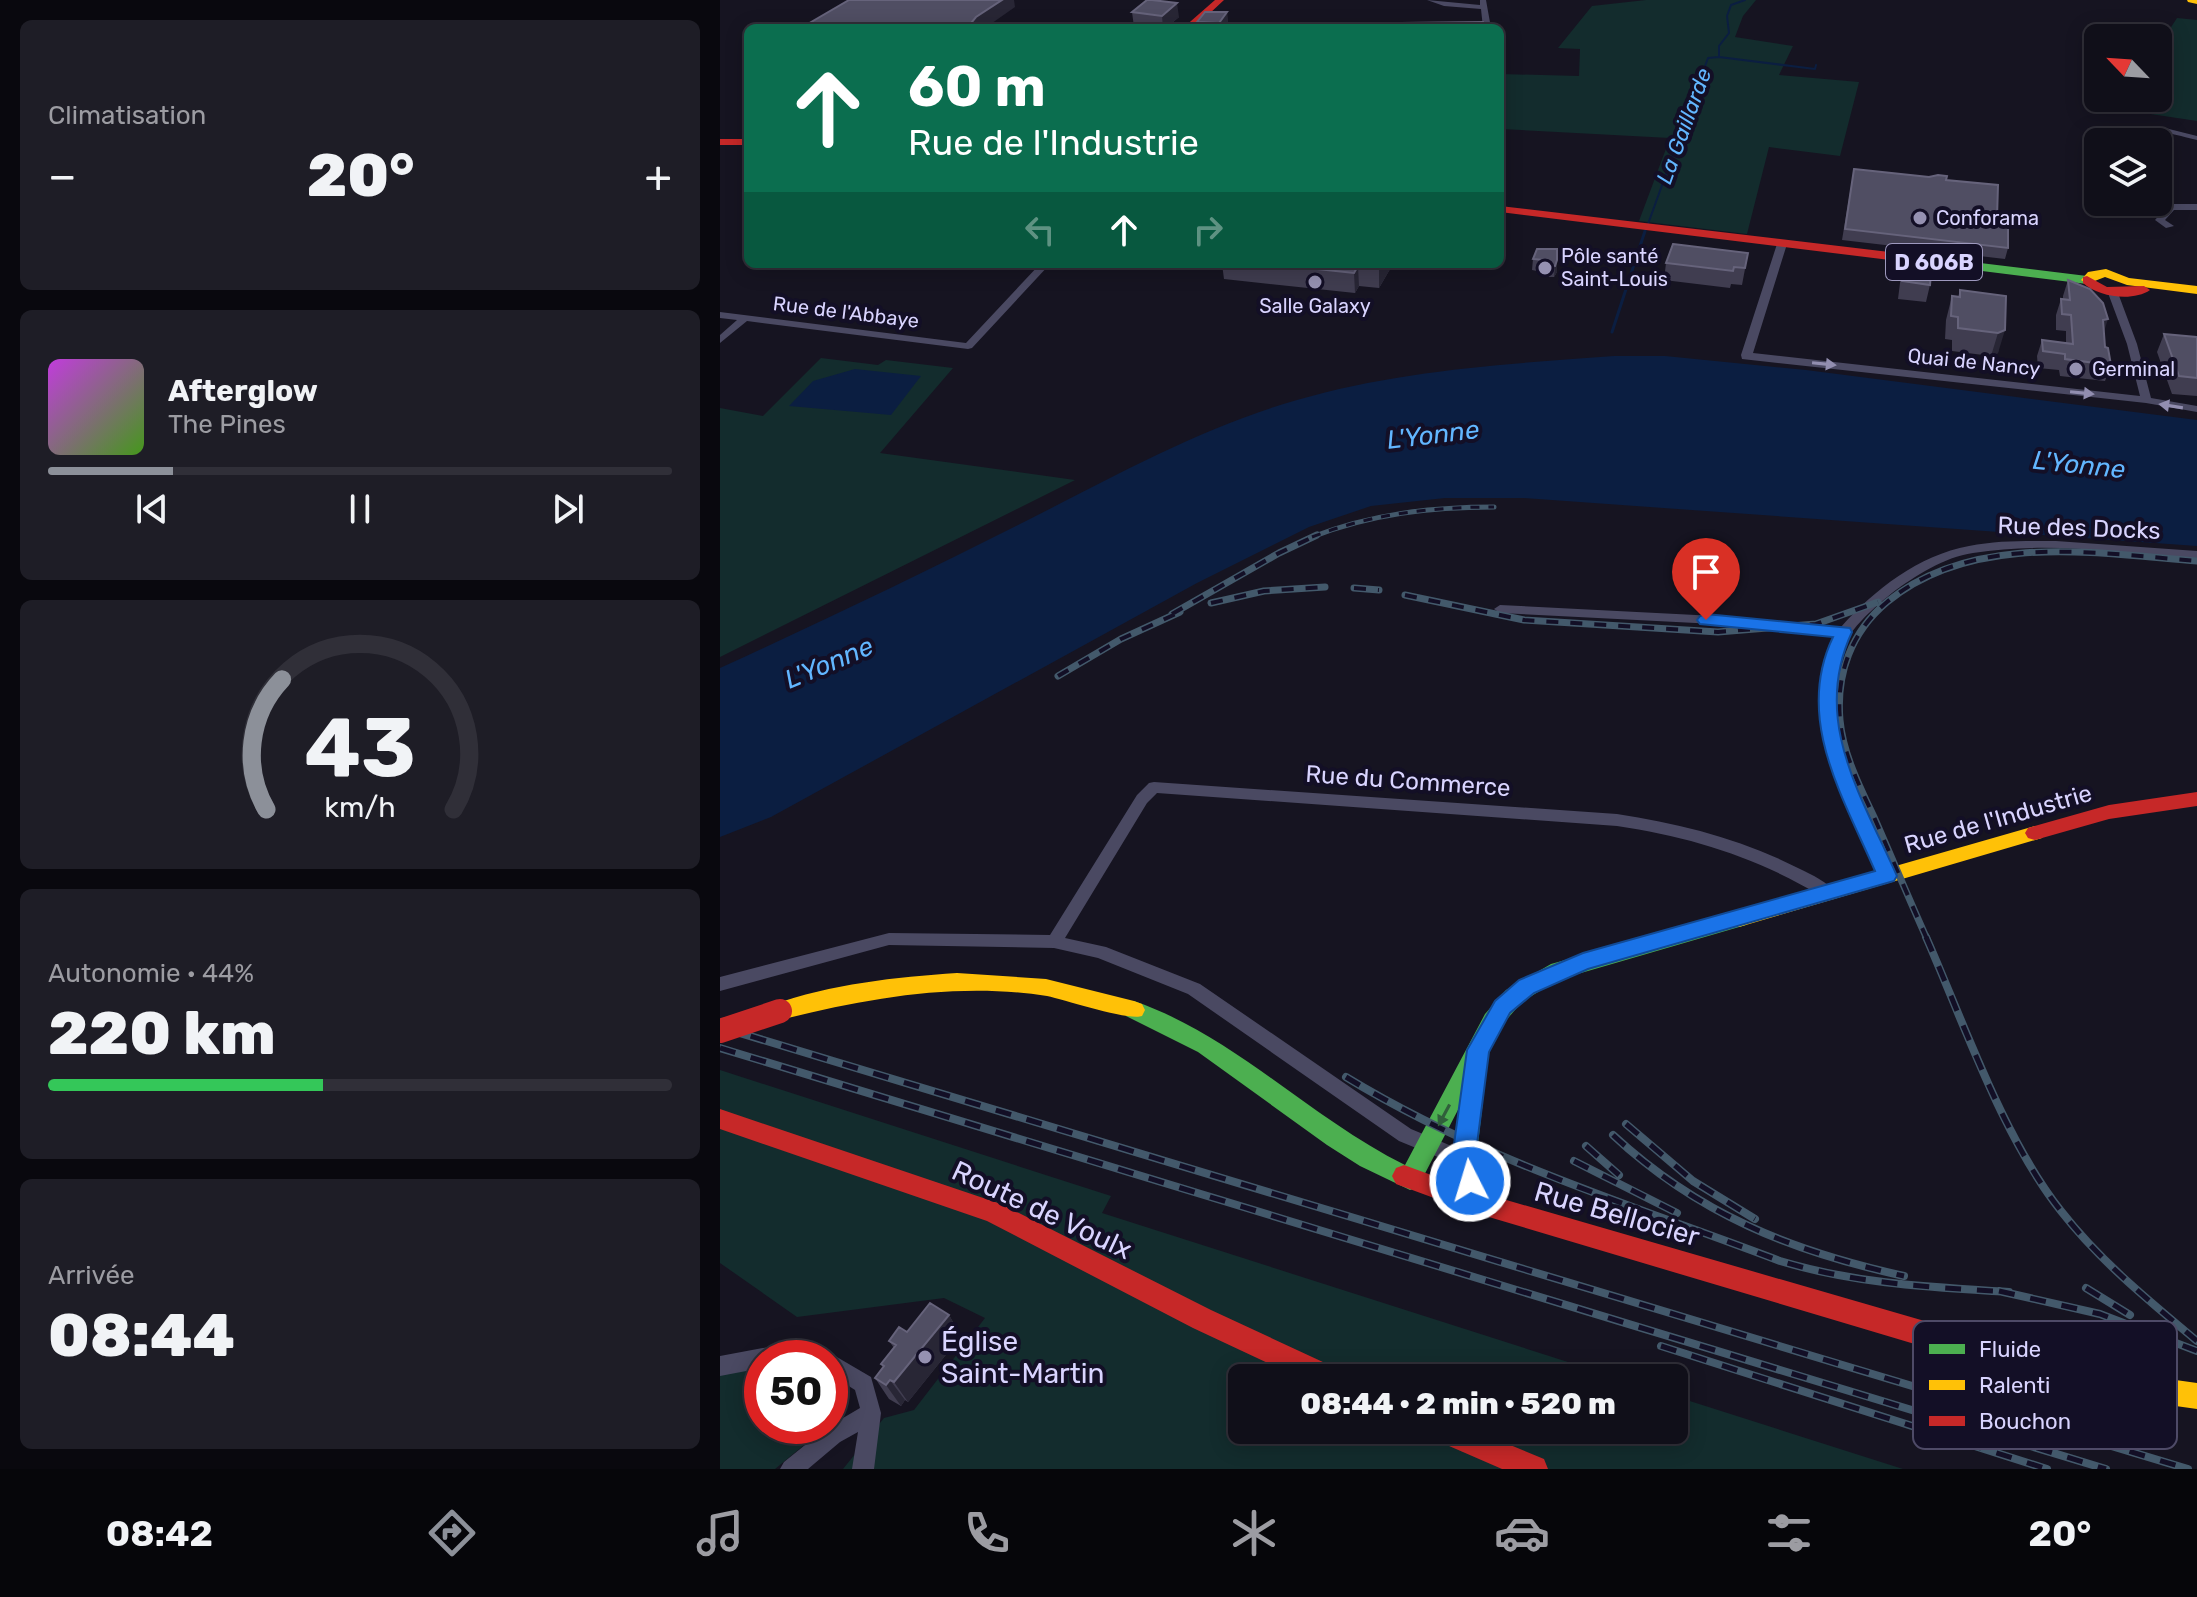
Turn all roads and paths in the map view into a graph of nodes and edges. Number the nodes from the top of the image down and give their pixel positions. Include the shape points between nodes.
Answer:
1 (1220, 0) edge
2 (1430, 0) edge
3 (2191, 0) edge
4 (2197, 1) edge
5 (1484, 3) edge
6 (1193, 24) edge
7 (1487, 24) edge
8 (2172, 134) edge
9 (2197, 138) edge
10 (720, 142) edge
11 (744, 142) edge
12 (2172, 207) edge
13 (2197, 207) edge
14 (1504, 209) edge
15 (2164, 216) edge
16 (2169, 226) dead end
17 (1782, 244) junction
18 (1041, 268) edge
19 (2122, 288) junction
20 (2197, 293) edge
21 (720, 315) edge
22 (744, 319) junction
23 (720, 340) edge
24 (2146, 400) junction
25 (2197, 409) edge
26 (2197, 555) edge
27 (1500, 609) dead end
28 (1844, 632) junction
29 (2197, 799) edge
30 (1887, 876) junction
31 (1828, 893) junction
32 (1054, 942) junction
33 (720, 984) edge
34 (720, 1031) edge
35 (1478, 1050) junction
36 (720, 1119) edge
37 (1428, 1145) junction
38 (1467, 1161) junction
39 (1410, 1179) junction
40 (1472, 1201) junction
41 (1913, 1330) edge
42 (744, 1362) edge
43 (1299, 1364) edge
44 (720, 1366) edge
45 (848, 1374) edge
46 (2177, 1393) edge
47 (2197, 1396) edge
48 (871, 1413) junction
49 (1475, 1444) edge
50 (791, 1469) edge
51 (863, 1469) edge
52 (1534, 1469) edge

1 - 6 main road
2 - 5 street
3 - 4 main road
5 - 7 street
8 - 9 street
10 - 11 main road
12 - 13 street
14 - 17 main road, D 606B
15 - 16 street via 2160,220
17 - 19 main road, D 606B via 2087,280 2097,290
17 -> 24 street, Quai de Nancy via 1746,356
18 - 22 street, Rue de l'Abbaye via 968,346
19 - 20 main road
19 - 24 street
21 - 22 street, Rue de l'Abbaye
22 - 23 street
25 -> 24 street, Quai de Nancy
26 - 28 street, Rue des Docks via 2006,545 1968,550 1898,583
27 - 28 street
28 - 30 street, Rue des Docks via 1827,681 1827,726 1837,763
29 - 30 main road, Rue de l'Industrie via 2109,812
30 - 31 main road, Rue de l'Industrie
31 - 32 street, Rue du Commerce via 1764,857 1673,828 1154,787
31 - 35 main road, Rue de l'Industrie via 1551,973 1503,1007
32 - 33 street via 889,939
32 - 37 street via 1100,952 1194,989 1405,1135
34 - 39 main road, Rue Bellocier, bridge via 831,995 932,979 1043,984 1128,1004 1200,1040 1366,1158
35 -> 37 main road, Rue de l'Industrie
35 - 38 main road
36 - 43 main road, Route de Voulx via 993,1212
37 - 38 street
37 - 39 main road, Rue de l'Industrie
38 - 40 main road
39 - 40 main road, Rue Bellocier
40 - 41 main road, Rue Bellocier
42 - 44 street
45 - 48 street via 864,1384
46 - 47 main road, Rue Bellocier
48 - 50 street
48 - 51 street
49 - 52 main road

